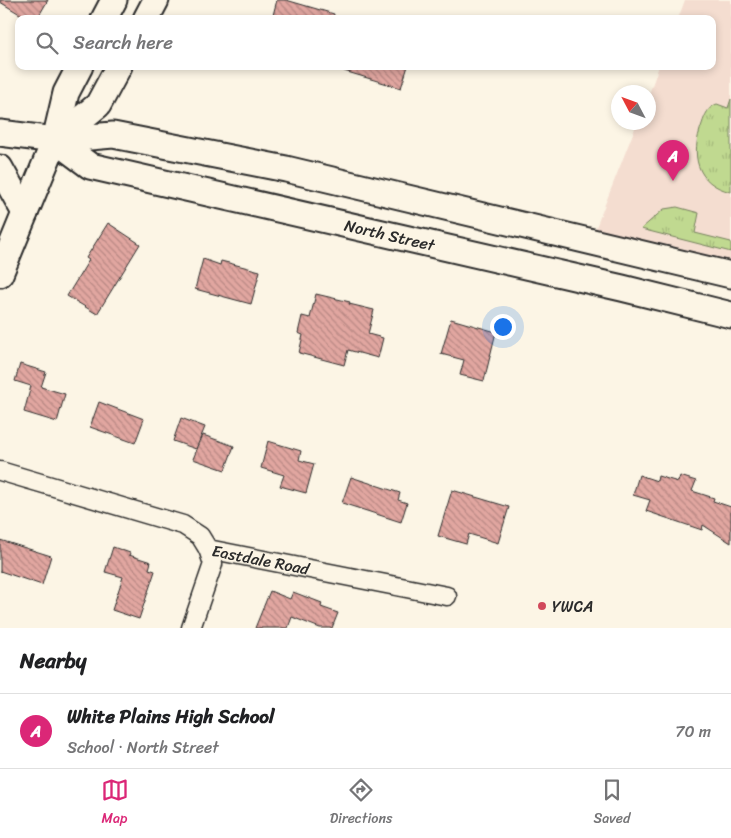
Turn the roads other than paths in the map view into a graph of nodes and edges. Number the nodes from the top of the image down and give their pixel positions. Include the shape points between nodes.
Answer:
1 (114, 0) edge
2 (156, 0) edge
3 (106, 15) edge
4 (148, 15) edge
5 (78, 70) edge
6 (118, 70) edge
7 (0, 133) edge
8 (55, 140) junction
9 (0, 168) edge
10 (25, 213) junction
11 (0, 274) edge
12 (731, 275) edge
13 (731, 315) edge
14 (0, 471) edge
15 (208, 549) junction
16 (447, 596) dead end
17 (191, 628) edge

1 - 3 main road
2 - 4 main road
5 - 8 main road via 66,93
6 - 8 main road via 98,105
7 - 8 main road, North Street
8 - 10 main road
8 - 12 main road, North Street via 113,135 286,169
8 - 13 main road, North Street via 90,166
9 - 10 main road
10 - 11 main road
14 - 15 street, Eastdale Road via 183,525 200,536
15 - 16 street, Eastdale Road
15 - 17 street via 213,564

